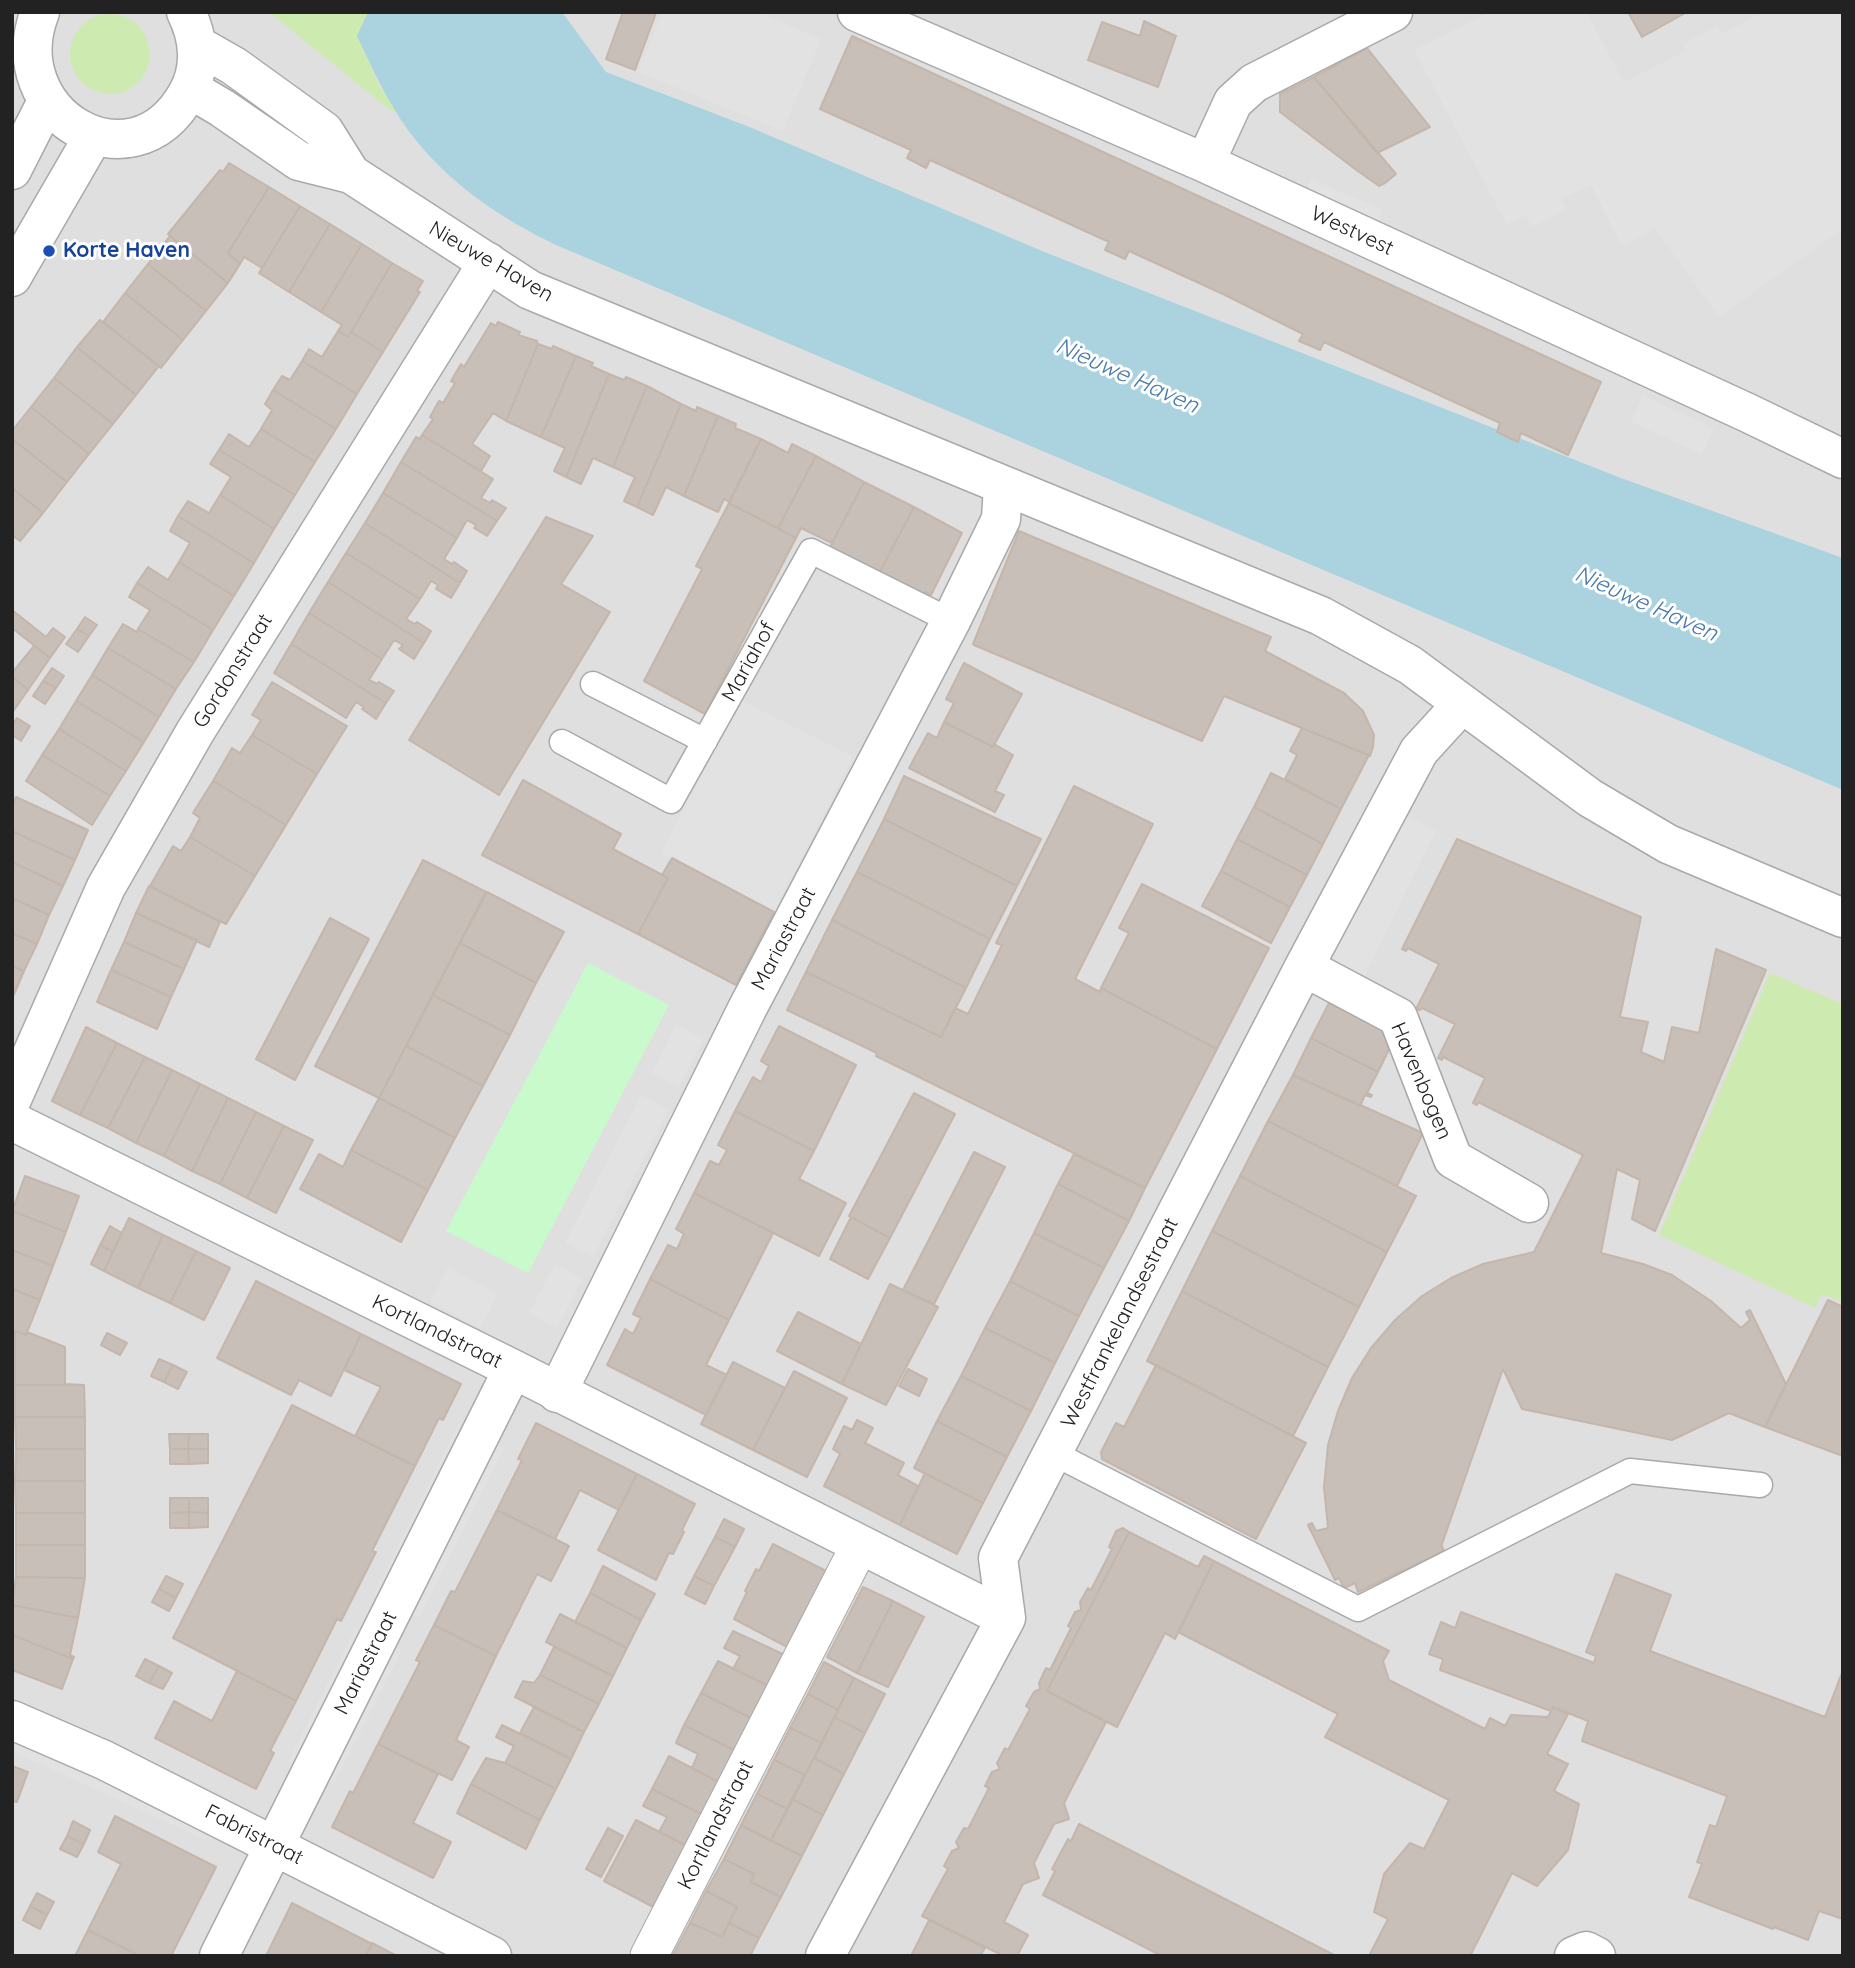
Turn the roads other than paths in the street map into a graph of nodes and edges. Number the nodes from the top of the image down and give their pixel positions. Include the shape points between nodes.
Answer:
1 (40, 12) edge
2 (857, 12) edge
3 (1393, 12) edge
4 (191, 28) edge
5 (20, 46) edge
6 (190, 89) junction
7 (45, 105) junction
8 (93, 137) junction
9 (1205, 163) junction
10 (12, 170) edge
11 (351, 174) junction
12 (488, 262) junction
13 (12, 277) edge
14 (1843, 459) edge
15 (1003, 485) junction
16 (951, 621) junction
17 (593, 684) dead end
18 (1462, 704) junction
19 (705, 741) junction
20 (562, 742) dead end
21 (1843, 918) edge
22 (1304, 967) junction
23 (12, 1100) edge
24 (12, 1121) edge
25 (1529, 1202) dead end
26 (513, 1369) junction
27 (557, 1393) junction
28 (1052, 1453) junction
29 (1760, 1486) dead end
30 (860, 1545) junction
31 (1006, 1618) junction
32 (12, 1720) edge
33 (275, 1845) junction
34 (219, 1956) edge
35 (492, 1956) edge
36 (649, 1956) edge
37 (825, 1956) edge
38 (1574, 1956) edge
39 (1595, 1956) edge

1 - 5 street
2 - 9 street, Westvest
3 - 9 street via 1255,83 1233,102
4 - 6 street via 197,61
4 - 11 street, Nieuwe Haven via 234,66 324,131
5 - 7 street
6 - 8 street via 173,114 149,131 131,137
6 - 11 street, Nieuwe Haven via 299,161
7 - 8 street via 67,125
7 - 10 street
8 - 13 street
9 - 14 street, Westvest
11 - 12 street, Nieuwe Haven
12 - 15 street, Nieuwe Haven via 530,290
12 - 23 street, Gordonstraat via 195,732 106,887
15 - 16 street, Mariastraat via 1001,519
15 - 18 street, Nieuwe Haven via 1321,616 1410,665
16 - 19 lane, Mariahof via 811,551
16 - 27 street, Mariastraat via 747,1009
17 - 19 lane
18 - 21 street, Nieuwe Haven via 1590,798 1668,844
18 - 22 street, Westfrankelandsestraat via 1419,751
19 - 20 lane, Mariahof via 671,801
22 - 25 street, Havenbogen via 1398,1017 1453,1159
22 - 28 street, Westfrankelandsestraat
24 - 26 street, Kortlandstraat
26 - 27 street, Kortlandstraat
26 - 33 street, Mariastraat
27 - 30 street, Kortlandstraat
28 - 29 lane via 1358,1609 1630,1471
28 - 31 street, Westfrankelandsestraat via 998,1558
30 - 31 street, Kortlandstraat
30 - 36 street, Kortlandstraat
31 - 37 street
32 - 33 street, Fabristraat
33 - 34 street, Mariastraat
33 - 35 street, Fabristraat
38 - 39 street via 1586,1951

